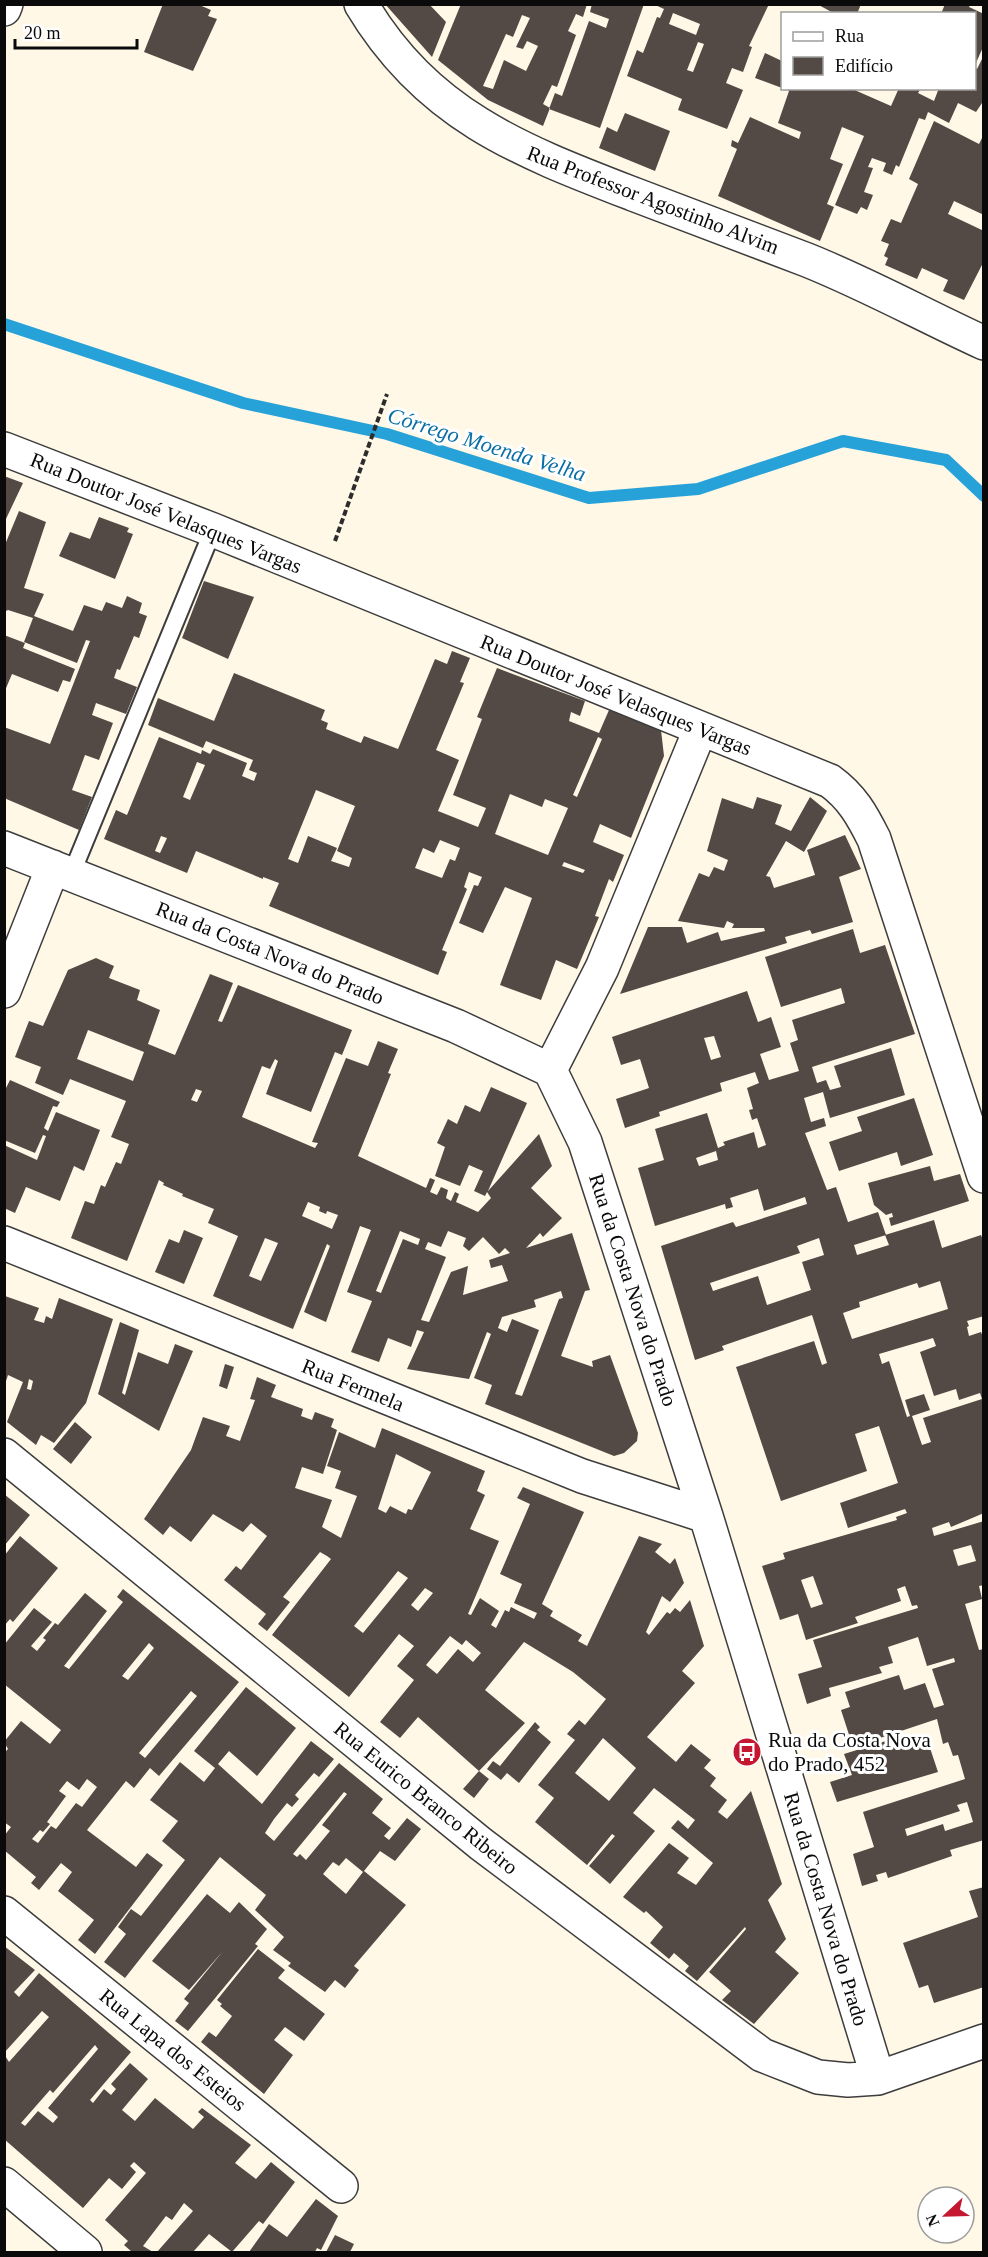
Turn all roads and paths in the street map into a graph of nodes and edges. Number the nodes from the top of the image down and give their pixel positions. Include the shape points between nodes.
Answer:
1 (6, 4) edge
2 (361, 4) edge
3 (4, 9) edge
4 (984, 343) edge
5 (387, 394) dead end
6 (4, 449) edge
7 (213, 530) junction
8 (324, 576) junction
9 (700, 730) junction
10 (4, 848) edge
11 (62, 871) junction
12 (4, 991) edge
13 (550, 1070) junction
14 (984, 1176) edge
15 (4, 1244) edge
16 (4, 1455) edge
17 (706, 1516) junction
18 (4, 1913) edge
19 (984, 2041) edge
20 (878, 2078) junction
21 (4, 2184) edge
22 (341, 2186) dead end
23 (71, 2248) edge

1 - 3 street
2 - 4 street, Rua Professor Agostinho Alvim via 401,60 437,96 481,128 541,159 811,262
5 - 8 path
6 - 7 street, Rua Doutor José Velasques Vargas
7 - 8 street, Rua Doutor José Velasques Vargas
7 - 11 lane
8 - 9 street, Rua Doutor José Velasques Vargas
9 - 13 street via 602,968
9 - 14 street, Rua Doutor José Velasques Vargas via 830,781 848,794 861,813 878,849
10 - 11 street, Rua da Costa Nova do Prado
11 - 12 street
11 - 13 street, Rua da Costa Nova do Prado via 456,1026
13 - 17 street, Rua da Costa Nova do Prado via 585,1142
15 - 17 street, Rua Fermela via 582,1476
16 - 20 street, Rua Eurico Branco Ribeiro via 481,1844 762,2055 818,2077
17 - 20 street, Rua da Costa Nova do Prado
18 - 22 street, Rua Lapa dos Esteios
19 - 20 street, Rua Eurico Branco Ribeiro
21 - 23 street

